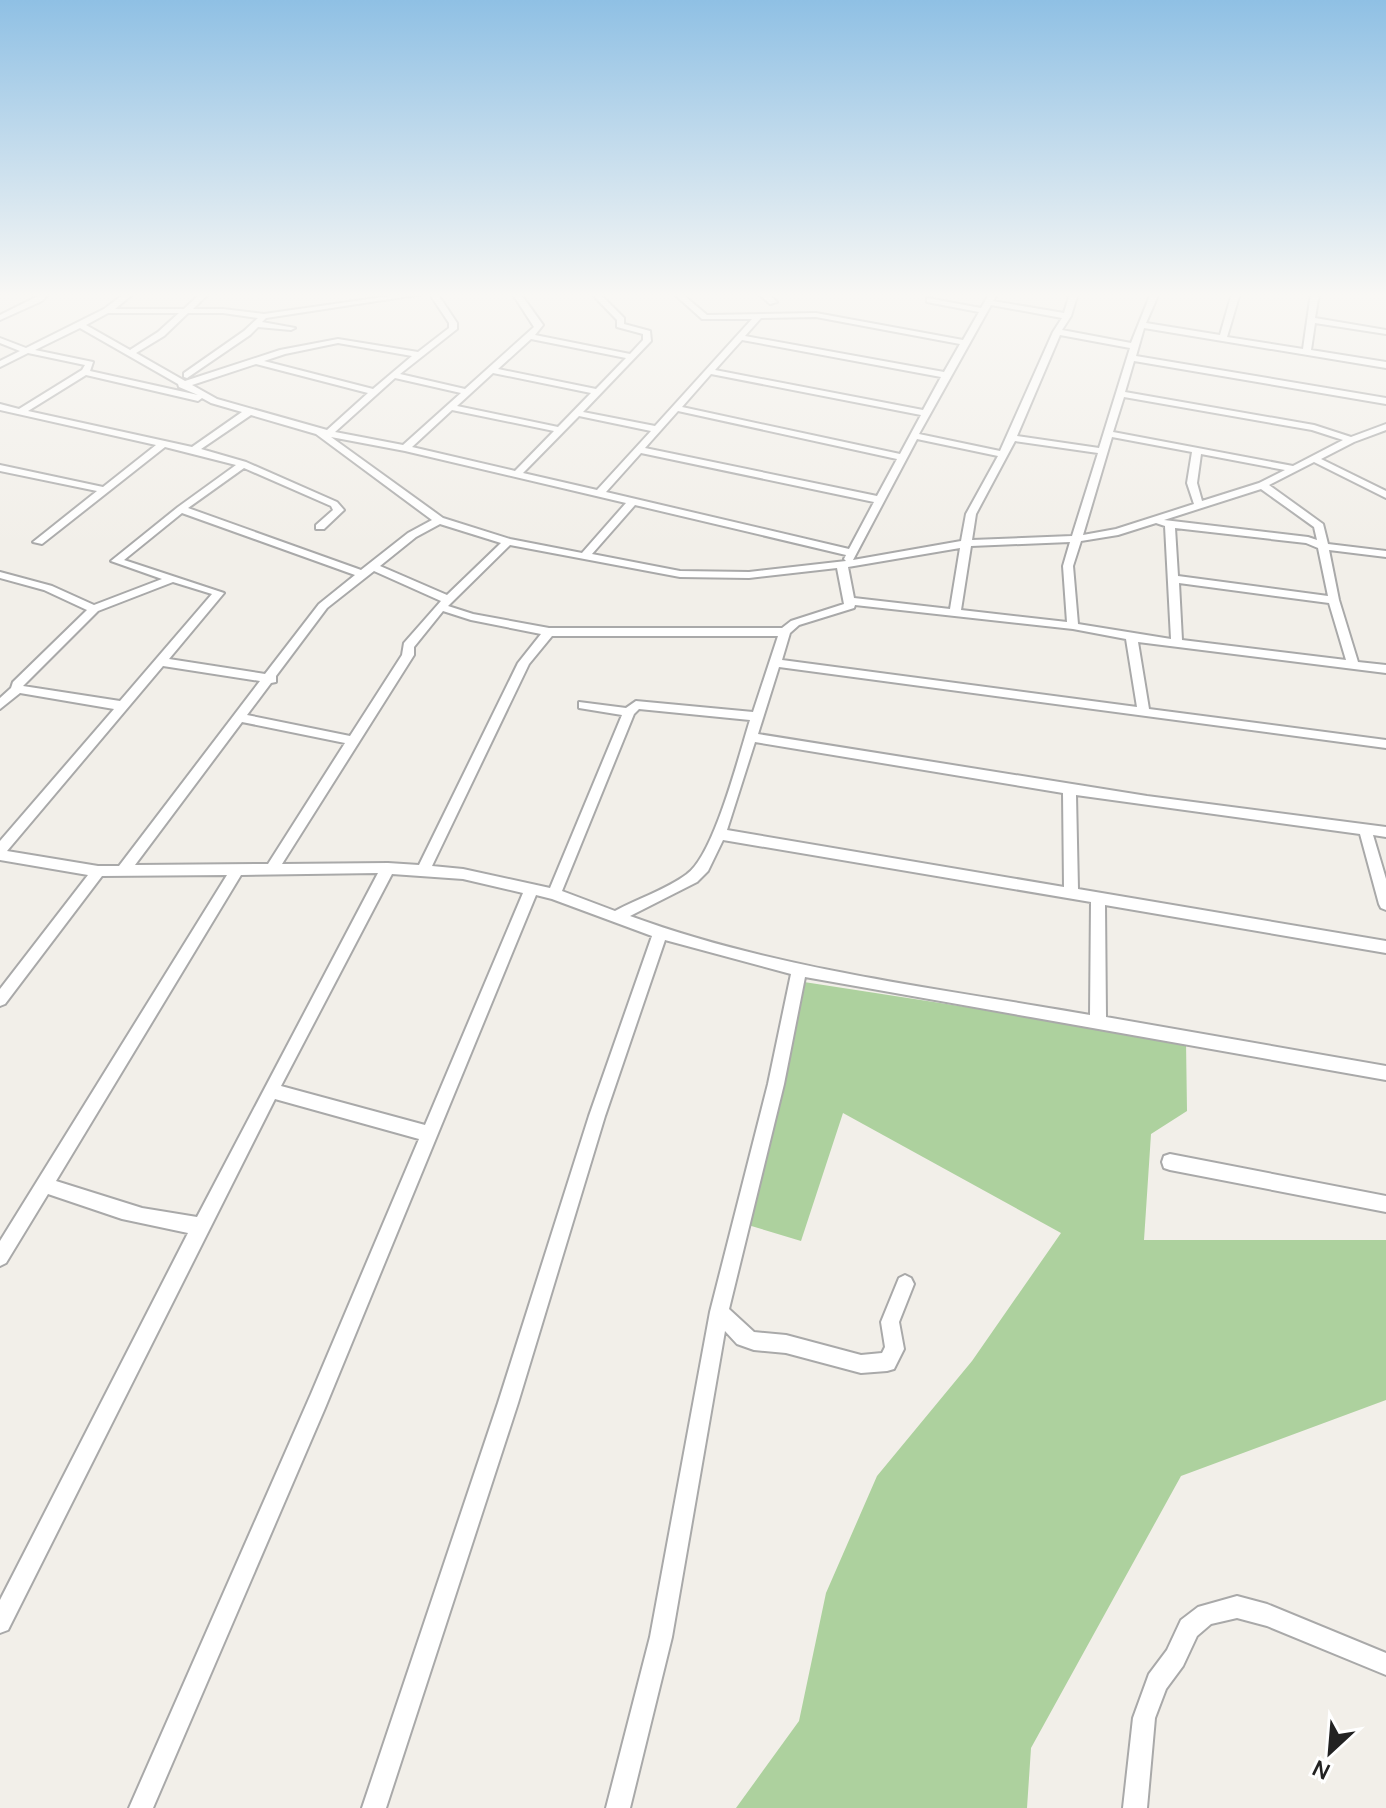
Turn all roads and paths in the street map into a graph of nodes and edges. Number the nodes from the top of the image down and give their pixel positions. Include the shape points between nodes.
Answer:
1 (76, 377) edge
2 (106, 377) edge
3 (170, 377) edge
4 (187, 377) edge
5 (198, 377) edge
6 (317, 377) edge
7 (390, 377) edge
8 (403, 377) edge
9 (483, 377) edge
10 (527, 377) edge
11 (613, 377) edge
12 (702, 377) edge
13 (741, 377) edge
14 (945, 377) edge
15 (1037, 377) edge
16 (1127, 377) edge
17 (1246, 377) edge
18 (179, 383) junction
19 (375, 392) junction
20 (468, 392) junction
21 (599, 392) junction
22 (1122, 394) junction
23 (214, 401) junction
24 (1386, 401) edge
25 (0, 407) edge
26 (450, 407) junction
27 (674, 408) junction
28 (250, 411) junction
29 (20, 412) junction
30 (577, 413) junction
31 (926, 413) junction
32 (1386, 427) edge
33 (657, 429) junction
34 (561, 430) junction
35 (324, 432) junction
36 (1371, 432) junction
37 (1109, 434) junction
38 (914, 436) junction
39 (1011, 438) junction
40 (1351, 440) junction
41 (1386, 440) edge
42 (164, 443) junction
43 (405, 448) junction
44 (194, 450) junction
45 (640, 450) junction
46 (1197, 450) junction
47 (1104, 451) junction
48 (903, 454) junction
49 (1004, 455) junction
50 (1313, 458) junction
51 (243, 464) junction
52 (0, 468) edge
53 (1295, 469) junction
54 (516, 475) junction
55 (1262, 485) junction
56 (105, 490) junction
57 (599, 494) junction
58 (1386, 495) edge
59 (880, 500) junction
60 (632, 502) junction
61 (1199, 506) junction
62 (181, 509) junction
63 (439, 520) junction
64 (1153, 522) junction
65 (1170, 524) junction
66 (320, 527) dead end
67 (1076, 539) junction
68 (38, 542) dead end
69 (508, 542) junction
70 (968, 543) junction
71 (1323, 546) junction
72 (851, 553) junction
73 (1386, 554) edge
74 (584, 557) junction
75 (845, 565) junction
76 (367, 570) junction
77 (0, 575) edge
78 (1176, 579) junction
79 (169, 580) junction
80 (1334, 600) junction
81 (851, 601) junction
82 (445, 604) junction
83 (94, 609) junction
84 (955, 613) junction
85 (1073, 626) junction
86 (549, 632) junction
87 (785, 632) junction
88 (1131, 636) junction
89 (1177, 643) junction
90 (163, 662) junction
91 (775, 663) junction
92 (1353, 665) junction
93 (1386, 669) edge
94 (272, 679) junction
95 (17, 689) junction
96 (0, 705) edge
97 (583, 705) dead end
98 (123, 706) junction
99 (629, 712) junction
100 (1144, 713) junction
101 (757, 717) junction
102 (241, 718) junction
103 (751, 737) junction
104 (355, 741) junction
105 (1386, 744) edge
106 (1069, 791) junction
107 (1365, 829) junction
108 (1386, 832) edge
109 (719, 834) junction
110 (0, 853) edge
111 (388, 868) junction
112 (424, 869) junction
113 (237, 870) junction
114 (271, 870) junction
115 (98, 871) junction
116 (122, 872) junction
117 (532, 888) junction
118 (554, 894) junction
119 (1071, 894) junction
120 (1098, 899) junction
121 (1386, 904) edge
122 (619, 915) junction
123 (660, 933) junction
124 (1386, 947) edge
125 (799, 970) junction
126 (0, 1000) edge
127 (1098, 1022) junction
128 (1386, 1073) edge
129 (272, 1091) junction
130 (429, 1134) junction
131 (1170, 1162) dead end
132 (45, 1185) junction
133 (1386, 1204) edge
134 (203, 1226) junction
135 (0, 1257) edge
136 (905, 1284) dead end
137 (719, 1312) junction
138 (0, 1622) edge
139 (1386, 1664) edge
140 (141, 1808) edge
141 (374, 1808) edge
142 (618, 1808) edge
143 (1135, 1808) edge

1 - 29 street
2 - 23 street
3 - 18 street
4 - 18 street
5 - 18 street
6 - 19 street
7 - 19 street
8 - 20 street
9 - 20 street
10 - 21 street
11 - 21 street
12 - 27 street
13 - 31 street
14 - 31 street
15 - 39 street
16 - 22 street
17 - 24 street
18 - 23 street
19 - 35 street
20 - 26 street
21 - 30 street
22 - 37 street
22 - 40 street via 1314,428
23 - 28 street
25 - 29 street
26 - 34 street
26 - 43 street
27 - 33 street
27 - 48 street
28 - 35 street
28 - 44 street
29 - 42 street
30 - 33 street
30 - 34 street
31 - 38 street
32 - 36 street
33 - 45 street
34 - 54 street
35 - 43 street
35 - 63 street
36 - 40 street
36 - 41 street
37 - 46 street
37 - 47 street
38 - 48 street
38 - 49 street
39 - 47 street
39 - 49 street
40 - 50 street
42 - 44 street
42 - 56 street
43 - 54 street
44 - 51 street
45 - 57 street
45 - 59 street
46 - 53 street
46 - 61 street via 1192,483
47 - 67 street
48 - 59 street
49 - 70 street via 971,514
50 - 53 street
50 - 58 street
51 - 62 street
51 - 66 street via 334,504 339,510
52 - 56 street
53 - 55 street
54 - 57 street
55 - 61 street
55 - 71 street via 1315,521
56 - 68 street
57 - 60 street
59 - 72 street
60 - 72 street
60 - 74 street
61 - 64 street
62 - 76 street
62 - 79 street via 116,561
63 - 69 street
63 - 76 street
64 - 65 street
64 - 67 street
65 - 71 street
65 - 78 street
67 - 70 street
67 - 85 street via 1068,566
69 - 74 street
69 - 82 street
70 - 75 street
70 - 84 street
71 - 73 street
71 - 80 street
72 - 75 street
74 - 75 street via 696,575
75 - 81 street
76 - 82 street
76 - 94 street via 323,606
77 - 83 street via 48,588
78 - 80 street
78 - 89 street
79 - 83 street
79 - 90 street via 219,593
80 - 92 street
81 - 84 street
81 - 87 street via 845,609 795,623
82 - 86 street via 471,617
82 - 104 street via 408,646 408,655
83 - 95 street
84 - 85 street
85 - 88 street
86 - 87 street
86 - 112 street via 524,663
87 - 91 street
88 - 89 street
88 - 100 street
89 - 92 street
90 - 94 street
90 - 98 street
91 - 100 street
91 - 101 street
92 - 93 street
94 - 102 street
95 - 96 street
95 - 98 street
97 - 99 street
98 - 110 street
99 - 101 street via 640,703
99 - 118 street
100 - 105 street
101 - 103 street
102 - 104 street
102 - 116 street
103 - 106 street
103 - 109 street
104 - 114 street
106 - 107 street
106 - 119 street
107 - 108 street
107 - 121 street
109 - 119 street
109 - 122 street via 692,878
110 - 115 street
111 - 112 street
111 - 114 street
111 - 129 street
112 - 117 street
113 - 114 street
113 - 116 street
113 - 132 street
115 - 116 street
115 - 126 street
117 - 118 street
117 - 130 street
118 - 122 street
119 - 120 street
120 - 124 street
120 - 127 street
122 - 123 street
123 - 125 street
123 - 141 street
125 - 127 street
125 - 137 street
127 - 128 street
129 - 130 street
129 - 134 street
130 - 140 street
131 - 133 street
132 - 134 street via 137,1216
132 - 135 street
134 - 138 street
136 - 137 street via 890,1322 895,1349 887,1362 861,1364 754,1341
137 - 142 street via 661,1637
139 - 143 street via 1267,1615 1237,1607 1206,1615 1189,1628 1157,1682 1144,1718

